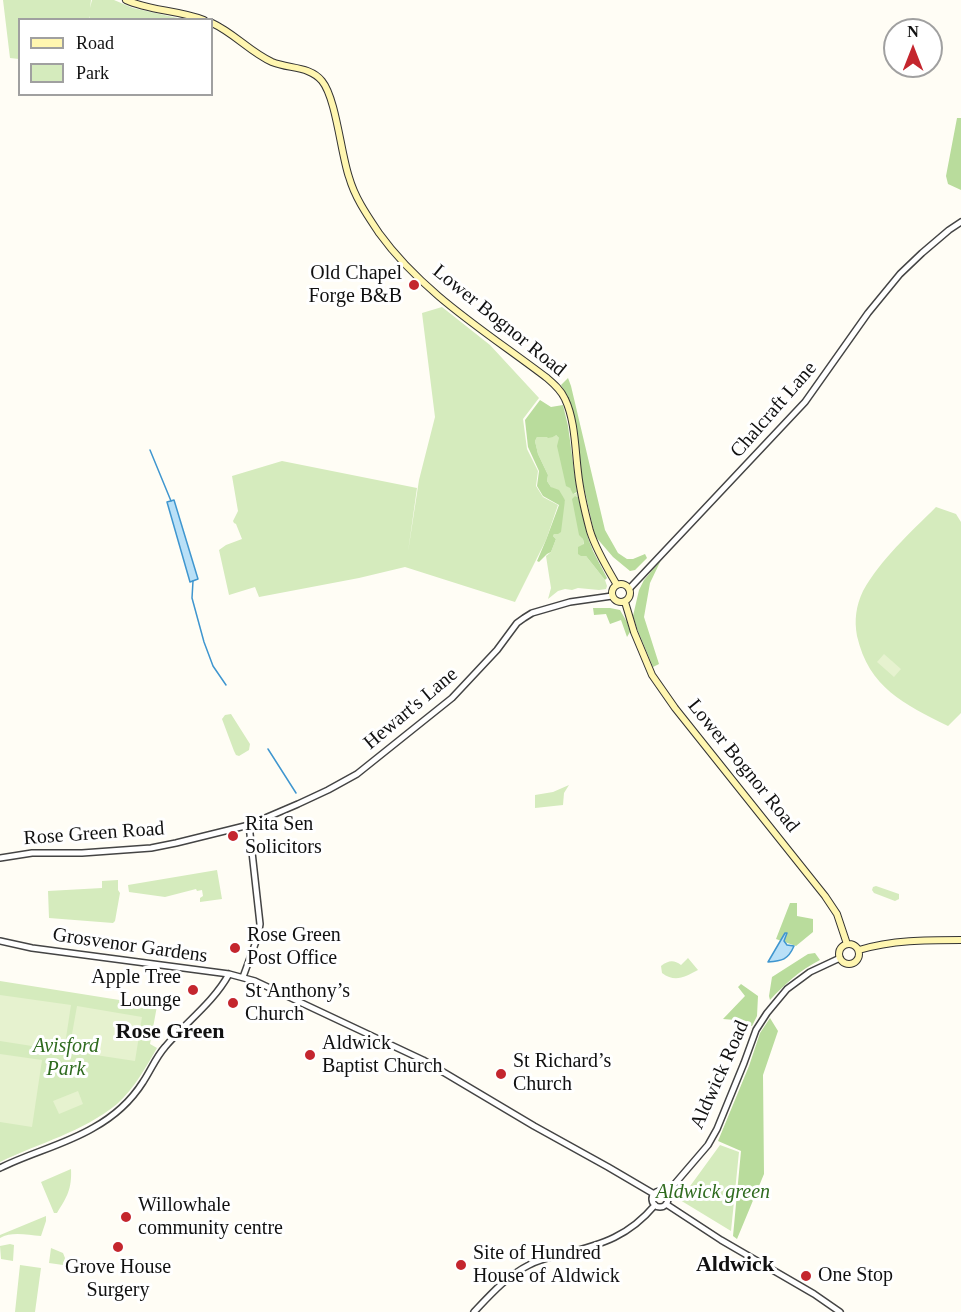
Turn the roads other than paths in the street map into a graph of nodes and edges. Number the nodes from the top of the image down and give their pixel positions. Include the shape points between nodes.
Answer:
1 (126, 0) edge
2 (197, 18) edge
3 (213, 24) edge
4 (961, 222) edge
5 (617, 585) junction
6 (629, 589) junction
7 (612, 596) junction
8 (625, 602) junction
9 (249, 825) junction
10 (0, 858) edge
11 (961, 940) edge
12 (0, 941) edge
13 (847, 944) junction
14 (859, 950) junction
15 (840, 958) junction
16 (229, 974) junction
17 (243, 977) junction
18 (0, 1168) edge
19 (654, 1194) junction
20 (666, 1194) junction
21 (666, 1204) junction
22 (655, 1205) junction
23 (474, 1312) edge
24 (840, 1312) edge

1 - 2 main road
3 - 5 main road, Lower Bognor Road via 271,62 311,72 320,79 329,93 354,192 381,235 446,303 547,378 564,396 591,533
4 - 6 street, Chalcraft Lane via 900,274 806,402
5 - 6 main road
5 - 7 main road
6 - 8 main road
7 - 8 main road via 619,603
7 - 9 street, Hewart's Lane via 570,602 524,618 452,698 357,774
8 - 13 main road, Lower Bognor Road via 652,675 825,896 837,914
9 - 10 street, Rose Green Road via 151,848
9 - 17 street via 260,924
11 - 14 main road via 903,941
12 - 16 street, Grosvenor Gardens
13 - 14 main road
13 - 15 main road via 840,949
14 - 15 main road via 853,963 847,964
15 - 20 street, Aldwick Road via 810,972 787,989 767,1013 756,1030 717,1129
16 - 17 street, Grosvenor Gardens
16 - 18 street via 222,987 165,1047 124,1106 84,1133
17 - 19 street, Grosvenor Gardens via 423,1060
19 - 20 street
19 - 22 street
20 - 21 street
21 - 22 street
21 - 24 street
22 - 23 street via 626,1232 517,1272

